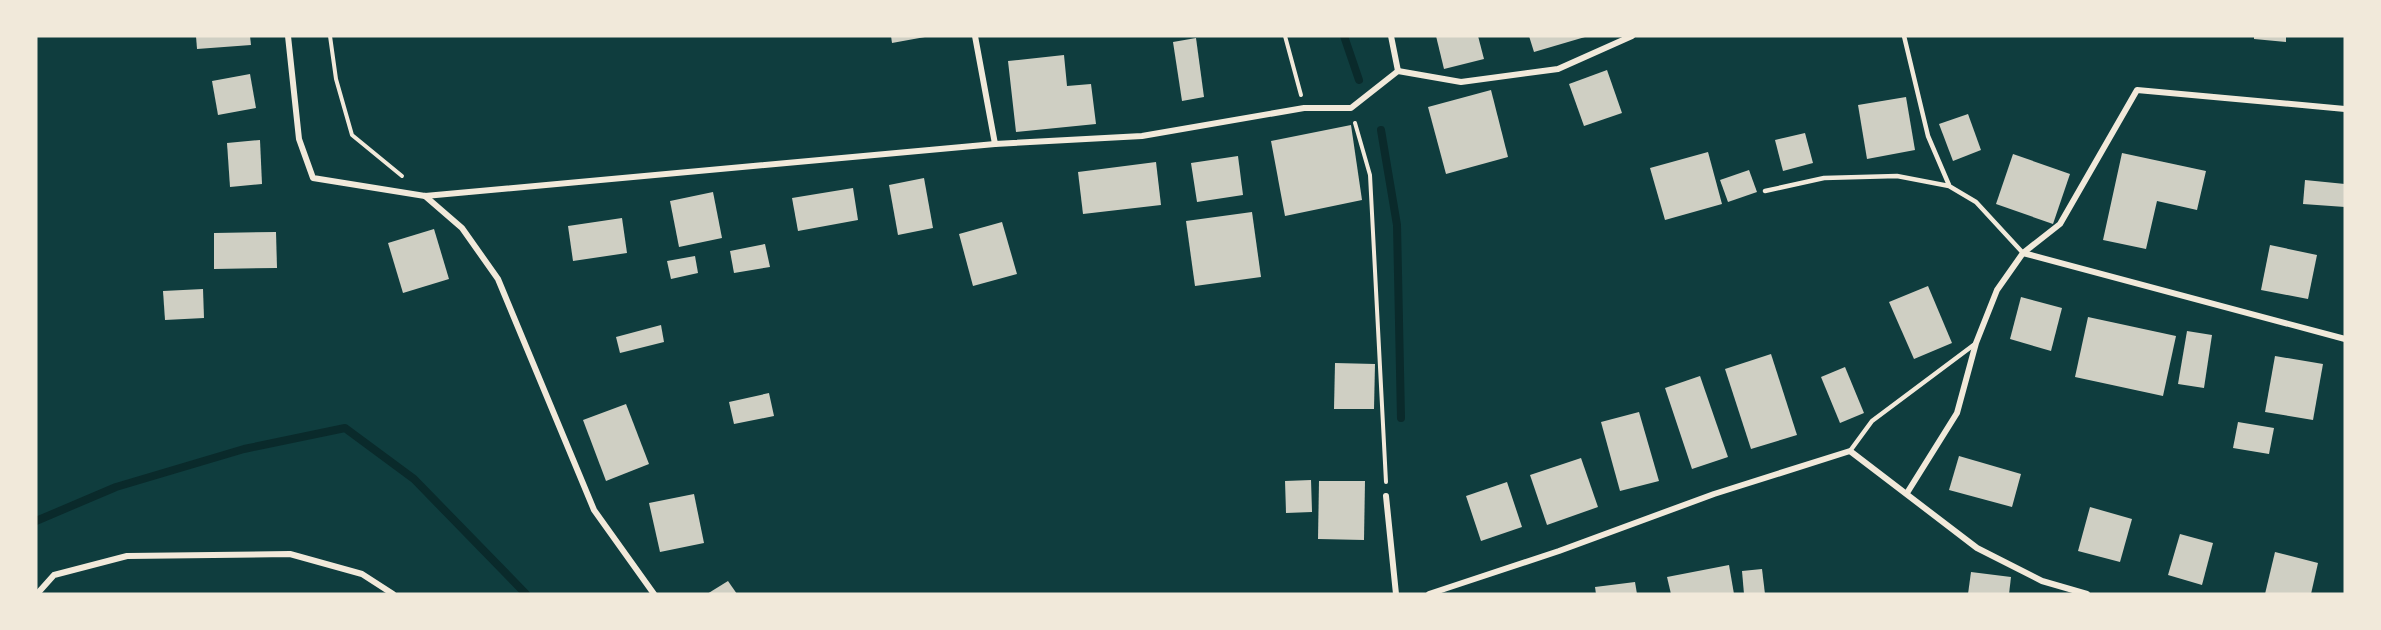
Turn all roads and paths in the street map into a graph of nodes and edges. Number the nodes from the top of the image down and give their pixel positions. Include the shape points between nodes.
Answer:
1 (288, 36) edge
2 (330, 36) edge
3 (975, 36) edge
4 (1285, 36) edge
5 (1391, 36) edge
6 (1632, 36) edge
7 (1904, 36) edge
8 (1398, 71) junction
9 (1304, 108) junction
10 (1351, 108) junction
11 (2345, 109) edge
12 (995, 144) junction
13 (1949, 186) junction
14 (1765, 191) dead end
15 (425, 196) junction
16 (2023, 253) junction
17 (2345, 339) edge
18 (1976, 343) junction
19 (1850, 451) junction
20 (1907, 493) junction
21 (1386, 495) joint
22 (37, 594) edge
23 (393, 594) edge
24 (654, 594) edge
25 (1396, 594) edge
26 (1429, 594) edge
27 (2087, 594) edge

1 - 15 street via 299,139 313,178
2 - 15 path via 336,79 352,135
3 - 12 street
4 - 9 path
5 - 8 street
6 - 8 street via 1558,69 1461,82
7 - 13 lane via 1928,136
8 - 10 street
9 - 10 street
9 - 12 street via 1142,136
10 - 21 path via 1370,176
11 - 16 street via 2137,90 2060,224
12 - 15 street
13 - 14 lane via 1897,176 1824,178
13 - 16 lane via 1976,202
15 - 24 street via 462,228 498,279 594,510
16 - 17 street
16 - 18 street via 1997,290
18 - 19 lane via 1872,421
18 - 20 street via 1957,413
19 - 20 street
19 - 26 street via 1714,494
20 - 27 street via 1977,548 2042,581
21 - 25 street
22 - 23 street via 54,575 127,555 290,554 362,574

